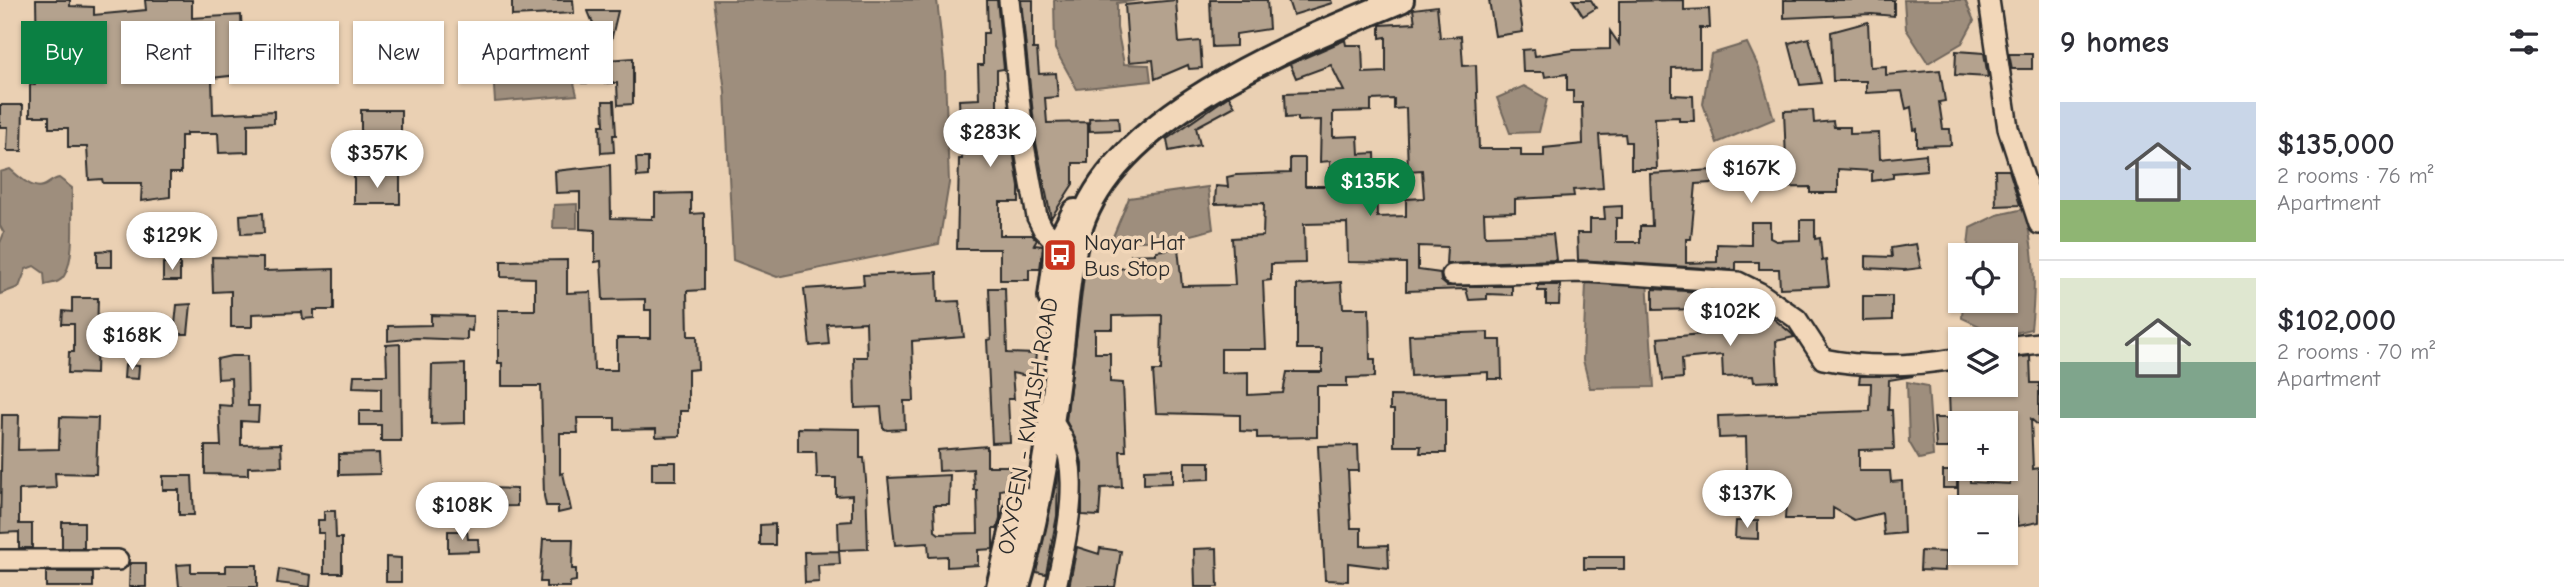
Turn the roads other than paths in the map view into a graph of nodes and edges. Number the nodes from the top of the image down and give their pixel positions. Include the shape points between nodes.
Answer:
1 (1009, 0) edge
2 (1358, 0) edge
3 (1401, 0) edge
4 (1989, 0) edge
5 (2039, 224) edge
6 (1058, 244) junction
7 (1452, 275) dead end
8 (2039, 343) edge
9 (2018, 346) edge
10 (1948, 359) edge
11 (1044, 414) junction
12 (0, 560) edge
13 (118, 560) dead end
14 (999, 587) edge
15 (1017, 587) edge
16 (1056, 587) edge

1 - 6 street via 1024,145 1037,217
2 - 6 main road, OXYGEN - KWAISH ROAD via 1218,65 1147,114 1092,180
3 - 11 main road, OXYGEN - KWAISH ROAD via 1319,33 1227,80 1167,118 1121,162 1093,197 1080,227
4 - 5 street via 2008,128
6 - 11 main road, OXYGEN - KWAISH ROAD
7 - 10 street via 1587,272 1738,282 1797,319 1823,359 1903,364
8 - 9 street
11 - 14 main road, OXYGEN - KWAISH ROAD
11 - 15 main road, OXYGEN - KWAISH ROAD via 1027,552
11 - 16 street via 1064,442 1071,472 1069,523
12 - 13 street

